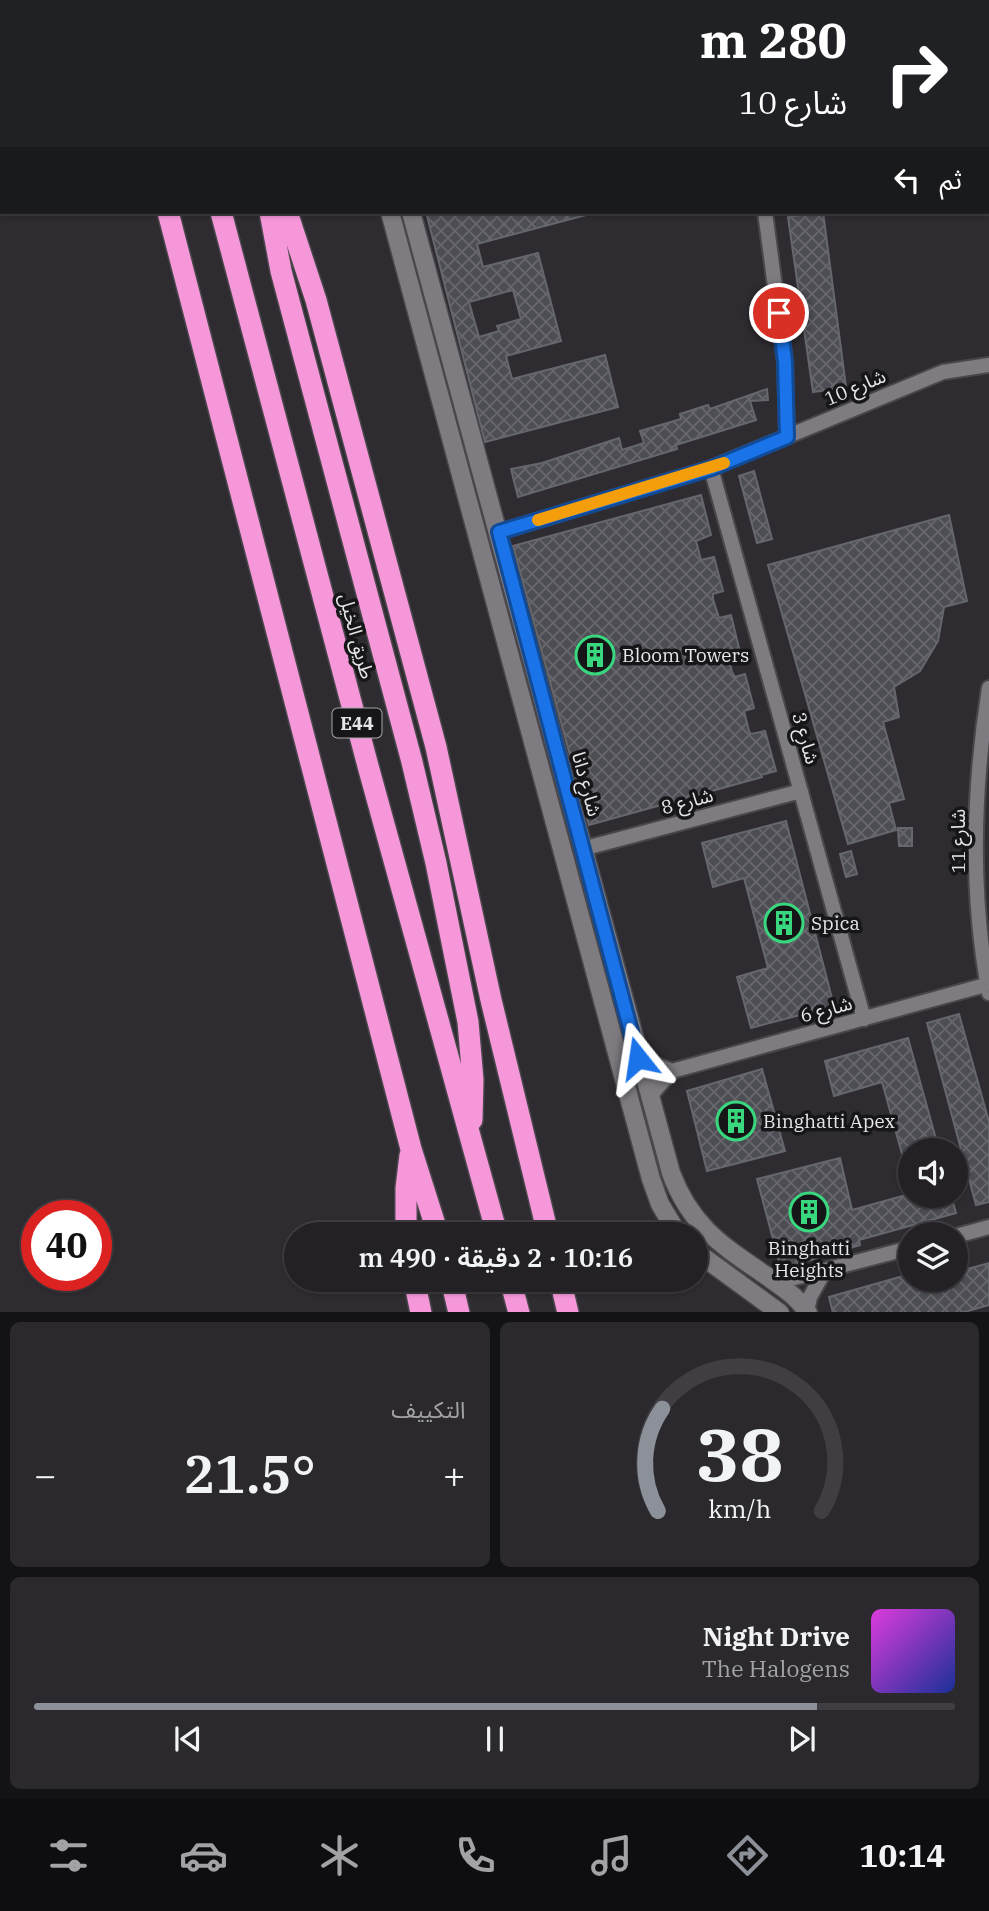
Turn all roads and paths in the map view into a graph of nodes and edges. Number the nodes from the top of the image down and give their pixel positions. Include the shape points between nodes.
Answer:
1 (169, 214) edge
2 (222, 214) edge
3 (270, 214) edge
4 (288, 214) edge
5 (391, 214) edge
6 (412, 214) edge
7 (769, 214) edge
8 (989, 365) edge
9 (787, 437) junction
10 (712, 468) junction
11 (498, 531) junction
12 (477, 535) junction
13 (989, 688) edge
14 (801, 791) junction
15 (582, 850) junction
16 (563, 855) junction
17 (988, 988) edge
18 (864, 1019) junction
19 (638, 1058) junction
20 (672, 1071) junction
21 (649, 1097) junction
22 (471, 1139) junction
23 (411, 1149) junction
24 (407, 1222) edge
25 (434, 1222) edge
26 (495, 1222) edge
27 (545, 1222) edge
28 (671, 1222) edge
29 (989, 1227) edge
30 (968, 1233) edge
31 (898, 1251) edge
32 (708, 1260) edge
33 (824, 1272) junction
34 (775, 1283) junction
35 (417, 1292) edge
36 (454, 1292) edge
37 (514, 1292) edge
38 (563, 1292) edge
39 (421, 1312) edge
40 (459, 1312) edge
41 (519, 1312) edge
42 (568, 1312) edge
43 (780, 1312) edge
44 (807, 1312) edge

1 - 23 highway, E44
2 - 22 highway, طريق الخيل / E44
3 - 22 highway via 281,271 412,762 447,914 471,1051
4 - 27 highway via 316,300 436,747
5 - 12 street
6 - 11 street, شارع دانا
7 - 9 street via 785,362
8 - 9 street, شارع 10 via 943,372
9 - 10 street, شارع 10
10 - 11 street, شارع 10
10 - 14 street, شارع 3
11 - 12 street via 491,550
11 - 12 street via 482,516
11 - 15 street, شارع دانا
12 - 16 street
13 - 17 street, شارع 11 via 976,818 978,906
14 - 15 street, شارع 8
14 - 18 street, شارع 3
15 - 16 street via 569,838
15 - 16 street via 576,869
15 - 19 street, شارع دانا
16 - 28 street via 651,1179
17 - 18 street, شارع 6
18 - 20 street, شارع 6
19 - 20 street
19 - 21 street, شارع دانا
20 - 21 street
21 - 34 street, شارع دانا via 671,1173 691,1214 705,1231
22 - 26 highway, طريق الخيل / E44
23 - 24 highway
23 - 25 highway, E44
29 - 30 street
31 - 33 street
32 - 43 street
33 - 34 street
33 - 44 street
34 - 44 street, شارع دانا via 788,1290
35 - 39 highway
36 - 40 highway
37 - 41 highway
38 - 42 highway

